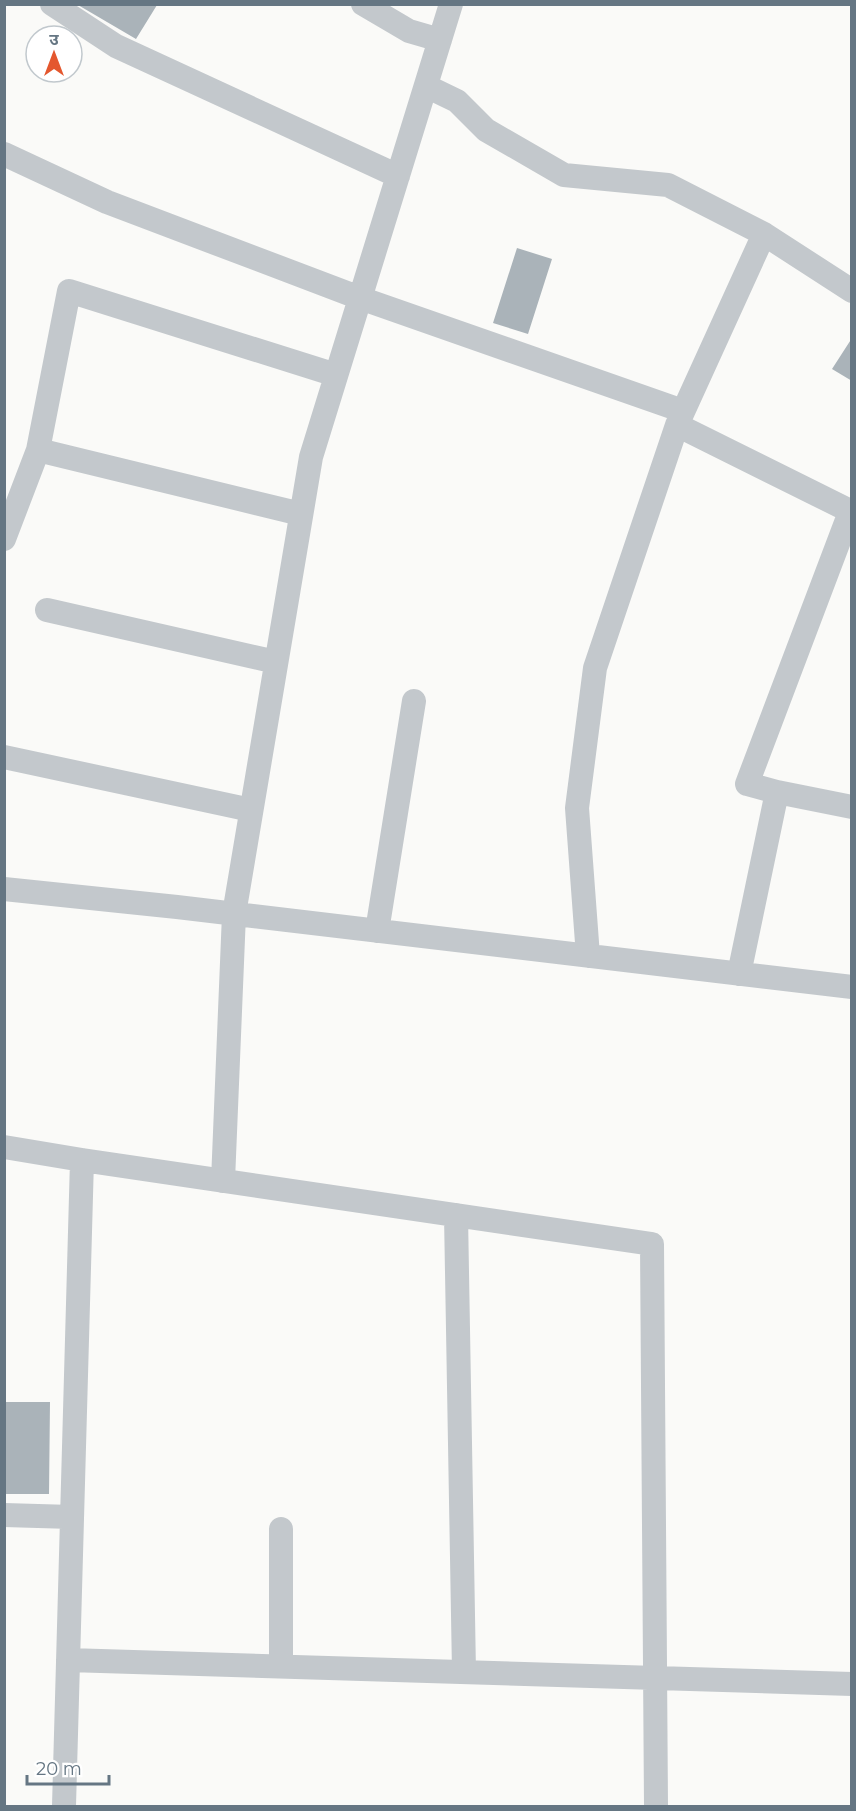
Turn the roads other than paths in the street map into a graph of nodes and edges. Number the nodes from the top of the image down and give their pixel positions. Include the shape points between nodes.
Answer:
1 (52, 4) edge
2 (363, 4) edge
3 (451, 4) edge
4 (440, 40) junction
5 (426, 86) junction
6 (4, 154) edge
7 (398, 176) junction
8 (764, 234) junction
9 (852, 291) edge
10 (360, 298) junction
11 (336, 375) junction
12 (680, 418) junction
13 (38, 450) junction
14 (851, 512) edge
15 (301, 514) junction
16 (4, 539) edge
17 (47, 610) dead end
18 (276, 662) junction
19 (414, 701) dead end
20 (4, 757) edge
21 (777, 792) junction
22 (852, 807) edge
23 (251, 810) junction
24 (4, 889) edge
25 (234, 914) junction
26 (377, 931) junction
27 (588, 956) junction
28 (739, 974) junction
29 (852, 987) edge
30 (4, 1147) edge
31 (82, 1160) junction
32 (223, 1181) junction
33 (456, 1215) junction
34 (4, 1515) edge
35 (72, 1517) junction
36 (282, 1529) dead end
37 (68, 1660) junction
38 (281, 1666) junction
39 (464, 1672) junction
40 (655, 1678) junction
41 (852, 1684) edge
42 (64, 1806) edge
43 (656, 1806) edge

1 - 7 street via 116,46
2 - 4 street via 409,31
3 - 4 street
4 - 5 street
5 - 7 street
5 - 8 street via 457,100 486,130 564,175 668,185
6 - 10 street via 107,202
7 - 10 street
8 - 9 street
8 - 12 street
10 - 11 street
10 - 12 street
11 - 13 street via 69,291
11 - 15 street via 311,457
12 - 14 street
12 - 27 street via 595,668 577,808
13 - 15 street
13 - 16 street
14 - 21 street via 747,784
15 - 18 street
17 - 18 street
18 - 23 street
19 - 26 street
20 - 23 street
21 - 22 street
21 - 28 street
23 - 25 street
24 - 25 street
25 - 26 street
25 - 32 street
26 - 27 street
27 - 28 street
28 - 29 street
30 - 31 street
31 - 32 street
31 - 35 street
32 - 33 street
33 - 39 street
33 - 40 street via 652,1244
34 - 35 street
35 - 37 street
36 - 38 street
37 - 38 street
37 - 42 street
38 - 39 street
39 - 40 street
40 - 41 street
40 - 43 street

